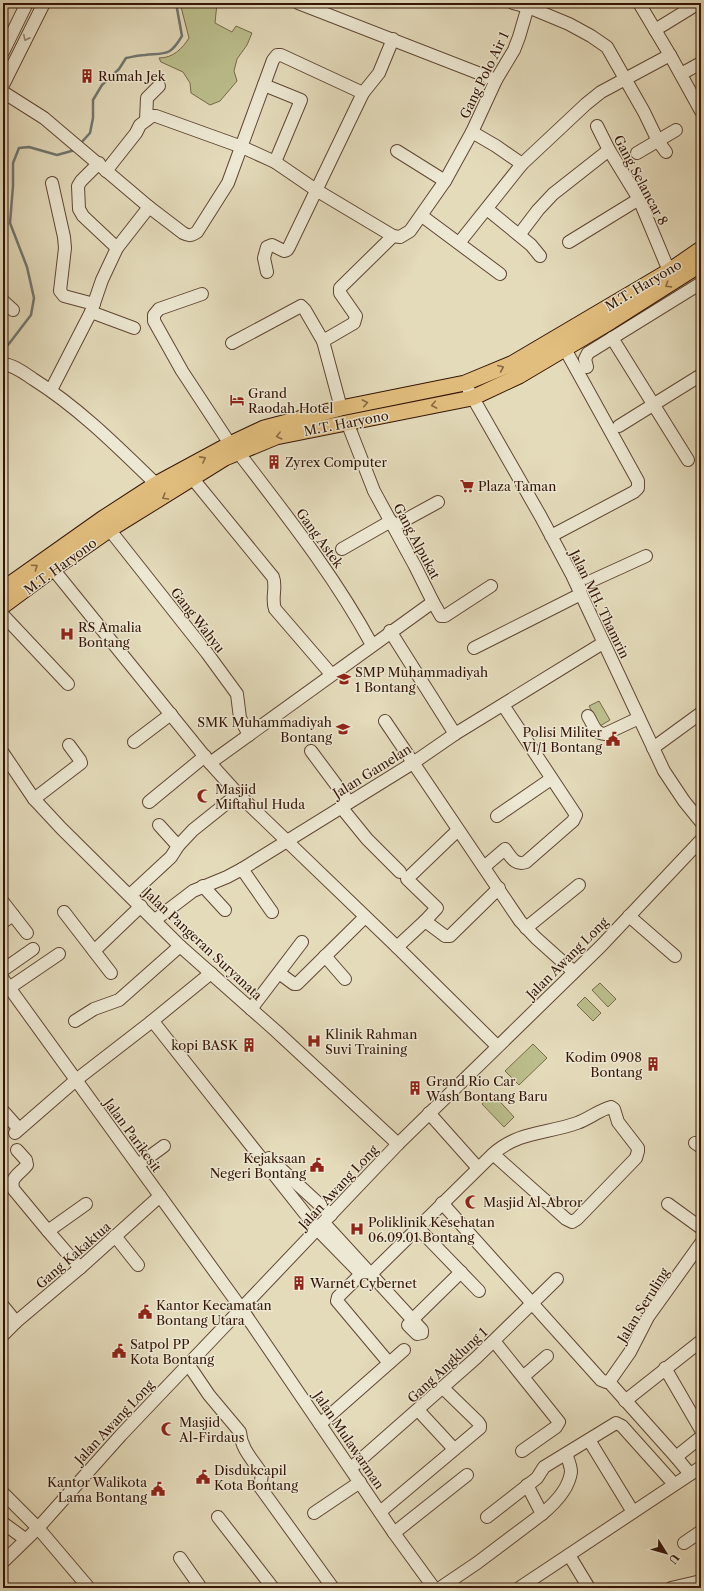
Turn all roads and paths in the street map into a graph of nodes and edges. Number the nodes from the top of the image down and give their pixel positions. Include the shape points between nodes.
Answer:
1 (28, 3) edge
2 (44, 3) edge
3 (298, 3) edge
4 (513, 3) edge
5 (639, 3) edge
6 (699, 3) edge
7 (528, 5) edge
8 (655, 30) junction
9 (393, 39) junction
10 (3, 52) edge
11 (670, 55) junction
12 (701, 63) edge
13 (681, 74) junction
14 (624, 79) junction
15 (496, 80) junction
16 (3, 85) edge
17 (264, 85) junction
18 (159, 86) dead end
19 (3, 92) edge
20 (363, 93) junction
21 (701, 111) edge
22 (146, 120) junction
23 (597, 126) dead end
24 (676, 130) dead end
25 (472, 132) junction
26 (658, 141) junction
27 (242, 148) junction
28 (609, 150) junction
29 (397, 151) dead end
30 (666, 152) dead end
31 (637, 153) dead end
32 (275, 162) junction
33 (522, 164) junction
34 (102, 167) junction
35 (445, 181) junction
36 (52, 183) dead end
37 (316, 190) junction
38 (639, 199) junction
39 (149, 208) junction
40 (487, 209) junction
41 (422, 216) junction
42 (519, 235) junction
43 (394, 236) junction
44 (569, 242) dead end
45 (459, 243) junction
46 (117, 248) junction
47 (701, 249) edge
48 (540, 256) dead end
49 (701, 264) edge
50 (669, 271) junction
51 (267, 272) dead end
52 (500, 274) dead end
53 (701, 282) edge
54 (202, 294) dead end
55 (3, 301) edge
56 (92, 308) junction
57 (13, 310) dead end
58 (134, 328) dead end
59 (612, 338) junction
60 (323, 341) junction
61 (232, 343) dead end
62 (565, 349) junction
63 (3, 364) edge
64 (587, 367) dead end
65 (701, 375) edge
66 (465, 383) junction
67 (51, 390) junction
68 (472, 398) junction
69 (653, 404) junction
70 (342, 408) junction
71 (347, 422) junction
72 (619, 426) dead end
73 (234, 448) junction
74 (688, 460) dead end
75 (193, 479) junction
76 (156, 484) junction
77 (438, 502) dead end
78 (393, 524) junction
79 (106, 525) junction
80 (551, 536) junction
81 (342, 549) dead end
82 (646, 556) dead end
83 (53, 569) junction
84 (491, 586) dead end
85 (3, 589) edge
86 (579, 591) junction
87 (432, 602) junction
88 (3, 606) edge
89 (3, 615) edge
90 (390, 631) junction
91 (603, 643) junction
92 (372, 645) junction
93 (474, 648) dead end
94 (331, 674) junction
95 (68, 684) dead end
96 (503, 705) junction
97 (701, 713) edge
98 (171, 714) junction
99 (588, 716) dead end
100 (639, 718) junction
101 (385, 721) dead end
102 (455, 734) junction
103 (249, 735) junction
104 (134, 742) dead end
105 (69, 745) dead end
106 (653, 748) junction
107 (311, 751) dead end
108 (3, 752) edge
109 (208, 759) junction
110 (413, 762) junction
111 (551, 779) junction
112 (238, 794) junction
113 (34, 799) junction
114 (150, 802) dead end
115 (345, 805) junction
116 (497, 816) dead end
117 (701, 822) edge
118 (159, 825) dead end
119 (458, 830) junction
120 (701, 840) edge
121 (286, 842) junction
122 (178, 846) junction
123 (484, 867) junction
124 (242, 868) junction
125 (400, 872) dead end
126 (579, 885) dead end
127 (203, 886) junction
128 (499, 888) junction
129 (130, 895) junction
130 (3, 902) edge
131 (141, 906) junction
132 (225, 910) dead end
133 (64, 912) dead end
134 (272, 912) dead end
135 (629, 916) junction
136 (365, 917) junction
137 (8, 919) edge
138 (154, 920) junction
139 (425, 921) junction
140 (526, 928) junction
141 (26, 933) dead end
142 (302, 942) dead end
143 (180, 946) junction
144 (397, 947) junction
145 (33, 949) dead end
146 (94, 951) junction
147 (59, 954) dead end
148 (325, 956) junction
149 (675, 956) dead end
150 (3, 970) edge
151 (574, 972) junction
152 (211, 973) junction
153 (279, 973) junction
154 (111, 974) dead end
155 (345, 980) dead end
156 (6, 983) edge
157 (251, 1009) junction
158 (75, 1022) dead end
159 (151, 1022) junction
160 (497, 1046) junction
161 (76, 1080) junction
162 (3, 1110) edge
163 (429, 1113) junction
164 (398, 1144) junction
165 (164, 1146) dead end
166 (17, 1150) dead end
167 (264, 1153) dead end
168 (493, 1154) junction
169 (138, 1165) junction
170 (478, 1168) junction
171 (7, 1188) edge
172 (160, 1196) junction
173 (442, 1203) junction
174 (86, 1204) dead end
175 (668, 1204) dead end
176 (324, 1223) junction
177 (418, 1228) junction
178 (701, 1228) edge
179 (48, 1231) junction
180 (115, 1236) junction
181 (701, 1243) edge
182 (138, 1265) dead end
183 (80, 1268) junction
184 (461, 1272) junction
185 (371, 1274) junction
186 (558, 1279) dead end
187 (479, 1291) dead end
188 (532, 1304) junction
189 (3, 1306) edge
190 (241, 1308) junction
191 (16, 1322) junction
192 (3, 1334) edge
193 (494, 1341) junction
194 (701, 1341) edge
195 (404, 1350) dead end
196 (547, 1356) dead end
197 (389, 1363) junction
198 (188, 1364) junction
199 (665, 1368) junction
200 (524, 1376) junction
201 (609, 1382) junction
202 (443, 1388) junction
203 (625, 1401) junction
204 (418, 1410) junction
205 (320, 1424) junction
206 (701, 1430) edge
207 (701, 1437) edge
208 (589, 1440) junction
209 (454, 1449) junction
210 (522, 1451) dead end
211 (566, 1454) junction
212 (676, 1457) junction
213 (701, 1467) edge
214 (351, 1468) junction
215 (690, 1474) junction
216 (467, 1475) dead end
217 (360, 1482) junction
218 (674, 1484) junction
219 (527, 1485) junction
220 (3, 1493) edge
221 (314, 1512) dead end
222 (380, 1512) junction
223 (633, 1512) junction
224 (542, 1514) junction
225 (218, 1517) dead end
226 (488, 1517) dead end
227 (3, 1523) edge
228 (38, 1528) junction
229 (394, 1533) junction
230 (701, 1533) edge
231 (25, 1539) junction
232 (684, 1543) dead end
233 (568, 1555) junction
234 (180, 1558) dead end
235 (3, 1562) edge
236 (701, 1581) edge
237 (88, 1588) edge
238 (200, 1588) edge
239 (273, 1588) edge
240 (333, 1588) edge
241 (434, 1588) edge
242 (440, 1588) edge
243 (519, 1588) edge
244 (589, 1588) edge
245 (671, 1588) edge

1 - 10 street
2 -> 16 street
3 - 9 street
4 - 7 street
5 - 8 street
6 - 8 street
7 - 14 street via 600,42 611,53
7 - 15 street, Gang Polo Air 1 via 514,50
8 - 11 street
9 - 15 street
9 - 20 street via 379,73
11 - 13 street
11 - 14 street
12 - 13 street
13 - 21 street
14 - 26 street
14 - 33 street via 586,104
15 - 25 street, Gang Polo Air 1
17 - 20 street via 273,60 279,54
17 - 27 street
17 - 32 street via 301,100
18 - 22 street via 147,98
19 - 34 street via 44,118
20 - 37 street
22 - 27 street via 156,116
22 - 34 street
23 - 28 street, Gang Selancar 8
24 - 26 street
25 - 33 street
25 - 35 street, Gang Polo Air 1
26 - 30 street
26 - 31 street
27 - 32 street
27 - 39 street via 228,184 197,232 188,236 183,234
28 - 38 street, Gang Selancar 8
28 - 42 street via 554,194
29 - 35 street
32 - 37 street
33 - 40 street
34 - 39 street
34 - 46 street via 81,181 78,186 79,209 83,216
35 - 41 street, Gang Polo Air 1
36 - 56 street via 65,248 60,291 64,296
37 - 43 street
37 - 51 street via 287,250 270,245 267,247 264,258
38 - 44 street
38 - 50 street, Gang Selancar 8
39 - 46 street
40 - 42 street
40 - 45 street
41 - 43 street, Gang Polo Air 1 via 405,235
41 - 45 street
42 - 48 street
43 - 60 street via 340,288 340,293 356,316 354,323
45 - 52 street
46 - 56 street
47 - 50 main road, M.T. Haryono
49 -> 62 main road, M.T. Haryono
66 -> 50 main road, M.T. Haryono via 514,363
53 - 59 street
54 - 73 street, Gang Astek via 159,309 154,314 154,321 182,371
55 - 57 street
56 - 58 street
56 - 67 street
59 - 64 street via 586,356
59 - 69 street
60 - 61 street via 301,306
60 - 70 street
62 - 68 main road, M.T. Haryono via 519,376
62 - 80 street via 638,481 638,488
63 - 67 street via 14,367
65 - 69 street
66 - 68 street, Jalan MH. Thamrin
70 -> 66 main road, M.T. Haryono
67 - 76 street via 95,425
68 -> 71 main road, M.T. Haryono
68 - 80 street, Jalan MH. Thamrin
69 - 72 street
69 - 74 street
70 - 73 main road, M.T. Haryono via 264,428
71 -> 73 main road, M.T. Haryono
71 - 78 street, Gang Alpukat via 369,480
73 - 75 main road, M.T. Haryono via 225,458
76 -> 73 main road, M.T. Haryono
73 - 92 street, Gang Astek via 308,544 359,620
75 -> 79 main road, M.T. Haryono
75 - 94 street via 273,577 275,609
76 - 79 main road, M.T. Haryono
77 - 78 street
78 - 81 street
78 - 87 street, Gang Alpukat
79 - 83 main road, M.T. Haryono
85 -> 79 main road, M.T. Haryono
79 - 103 street, Gang Wahyu via 237,694 240,718
80 - 86 street, Jalan MH. Thamrin
82 - 86 street
83 - 88 main road, M.T. Haryono
83 - 98 street
84 - 87 street, Gang Alpukat via 445,616 441,616
86 - 91 street, Jalan MH. Thamrin
86 - 93 street
87 - 90 street
89 - 95 street
90 - 92 street
90 - 102 street
91 - 96 street, Jalan Gamelan
91 - 100 street, Jalan MH. Thamrin
92 - 94 street
94 - 103 street
96 - 102 street, Jalan Gamelan
96 - 111 street
97 - 106 street
98 - 104 street
98 - 109 street
99 - 100 street via 600,734
100 - 106 street, Jalan MH. Thamrin
101 - 110 street
102 - 110 street, Jalan Gamelan
103 - 109 street
105 - 113 street via 81,763
106 - 117 street, Jalan MH. Thamrin via 672,784
107 - 115 street
108 - 113 street, Jalan Pangeran Suryanata
109 - 112 street
109 - 114 street
110 - 115 street, Jalan Gamelan
110 - 119 street
111 - 116 street
111 - 123 street via 575,812 575,818 526,862 515,862 505,849
112 - 121 street
112 - 122 street via 193,830
113 - 129 street, Jalan Pangeran Suryanata
115 - 121 street, Jalan Gamelan
115 - 125 street via 367,839
118 - 122 street
119 - 123 street
119 - 139 street via 407,879 437,908
120 - 135 street, Jalan Awang Long
121 - 124 street, Jalan Gamelan
121 - 136 street
122 - 129 street via 171,857
123 - 128 street
124 - 127 street, Jalan Gamelan
124 - 134 street
126 - 140 street
127 - 132 street
127 - 138 street, Jalan Gamelan
128 - 139 street via 450,936 445,936
128 - 140 street
129 - 131 street, Jalan Pangeran Suryanata
130 - 137 street
131 - 138 street, Jalan Pangeran Suryanata
131 - 146 street
133 - 146 street
135 - 149 street
135 - 151 street, Jalan Awang Long
136 - 144 street
136 - 148 street
137 - 141 street
138 - 143 street, Jalan Pangeran Suryanata
139 - 144 street
140 - 151 street
142 - 153 street
143 - 152 street, Jalan Pangeran Suryanata
143 - 158 street via 119,1000 94,1009
144 - 160 street
145 - 150 street
146 - 154 street
147 - 156 street
148 - 153 street via 295,985
148 - 155 street
151 - 160 street, Jalan Awang Long
152 - 157 street, Jalan Pangeran Suryanata
152 - 159 street
153 - 157 street
156 - 161 street, Jalan Parikesit
157 - 164 street, Jalan Pangeran Suryanata
159 - 161 street
159 - 176 street
160 - 163 street, Jalan Awang Long
161 - 162 street via 17,1131
161 - 169 street, Jalan Parikesit
163 - 164 street, Jalan Awang Long
163 - 170 street
164 - 176 street, Jalan Awang Long
165 - 169 street
166 - 171 street via 27,1165
167 - 176 street
168 - 168 street via 517,1138 578,1123 611,1107 618,1122 638,1148 636,1158 572,1222
168 - 170 street
169 - 172 street, Jalan Parikesit
170 - 173 street
171 - 179 street via 14,1190
172 - 180 street, Gang Kakaktua
172 - 190 street, Jalan Parikesit
173 - 177 street
173 - 188 street
174 - 179 street
175 - 178 street
176 - 185 street
176 - 190 street, Jalan Awang Long
176 - 197 street via 361,1274 337,1301
177 - 184 street
177 - 185 street
179 - 183 street
180 - 182 street
180 - 183 street, Gang Kakaktua
181 - 201 street, Jalan Seruling via 653,1311 630,1352
183 - 191 street, Gang Kakaktua
184 - 185 street via 410,1323
184 - 187 street
186 - 188 street, Gang Angklung 1
188 - 193 street, Gang Angklung 1
188 - 201 street via 601,1380
189 - 191 street
190 - 198 street, Jalan Awang Long
190 - 205 street, Jalan Mulawarman
191 - 192 street, Gang Kakaktua
193 - 200 street
193 - 202 street, Gang Angklung 1
194 - 199 street
195 - 197 street
196 - 200 street
197 - 205 street
198 - 228 street, Jalan Awang Long
198 - 240 street via 209,1395 240,1432 243,1448 262,1474 260,1488
199 - 203 street
199 - 206 street
200 - 210 street via 558,1422 556,1427
201 - 203 street
202 - 204 street, Gang Angklung 1
202 - 209 street via 480,1425 478,1431
203 - 212 street
204 - 209 street
204 - 214 street, Gang Angklung 1
205 - 214 street, Jalan Mulawarman
207 - 212 street
208 - 211 street
208 - 218 street via 613,1424 619,1423
208 - 223 street
209 - 222 street
211 - 219 street via 542,1469 537,1478
211 - 224 street via 570,1474 555,1502
212 - 215 street
213 - 215 street
214 - 217 street, Jalan Mulawarman
215 - 218 street
216 - 229 street
217 - 221 street
217 - 222 street, Jalan Mulawarman
218 - 223 street
219 - 224 street
219 - 226 street
220 - 228 street
222 - 229 street, Jalan Mulawarman
223 - 233 street
224 - 242 street
225 - 239 street
227 - 231 street
228 - 231 street, Jalan Awang Long
228 - 237 street
229 - 241 street, Jalan Mulawarman
230 - 232 street
231 - 235 street, Jalan Awang Long
233 - 243 street
233 - 244 street
234 - 238 street
236 - 245 street

